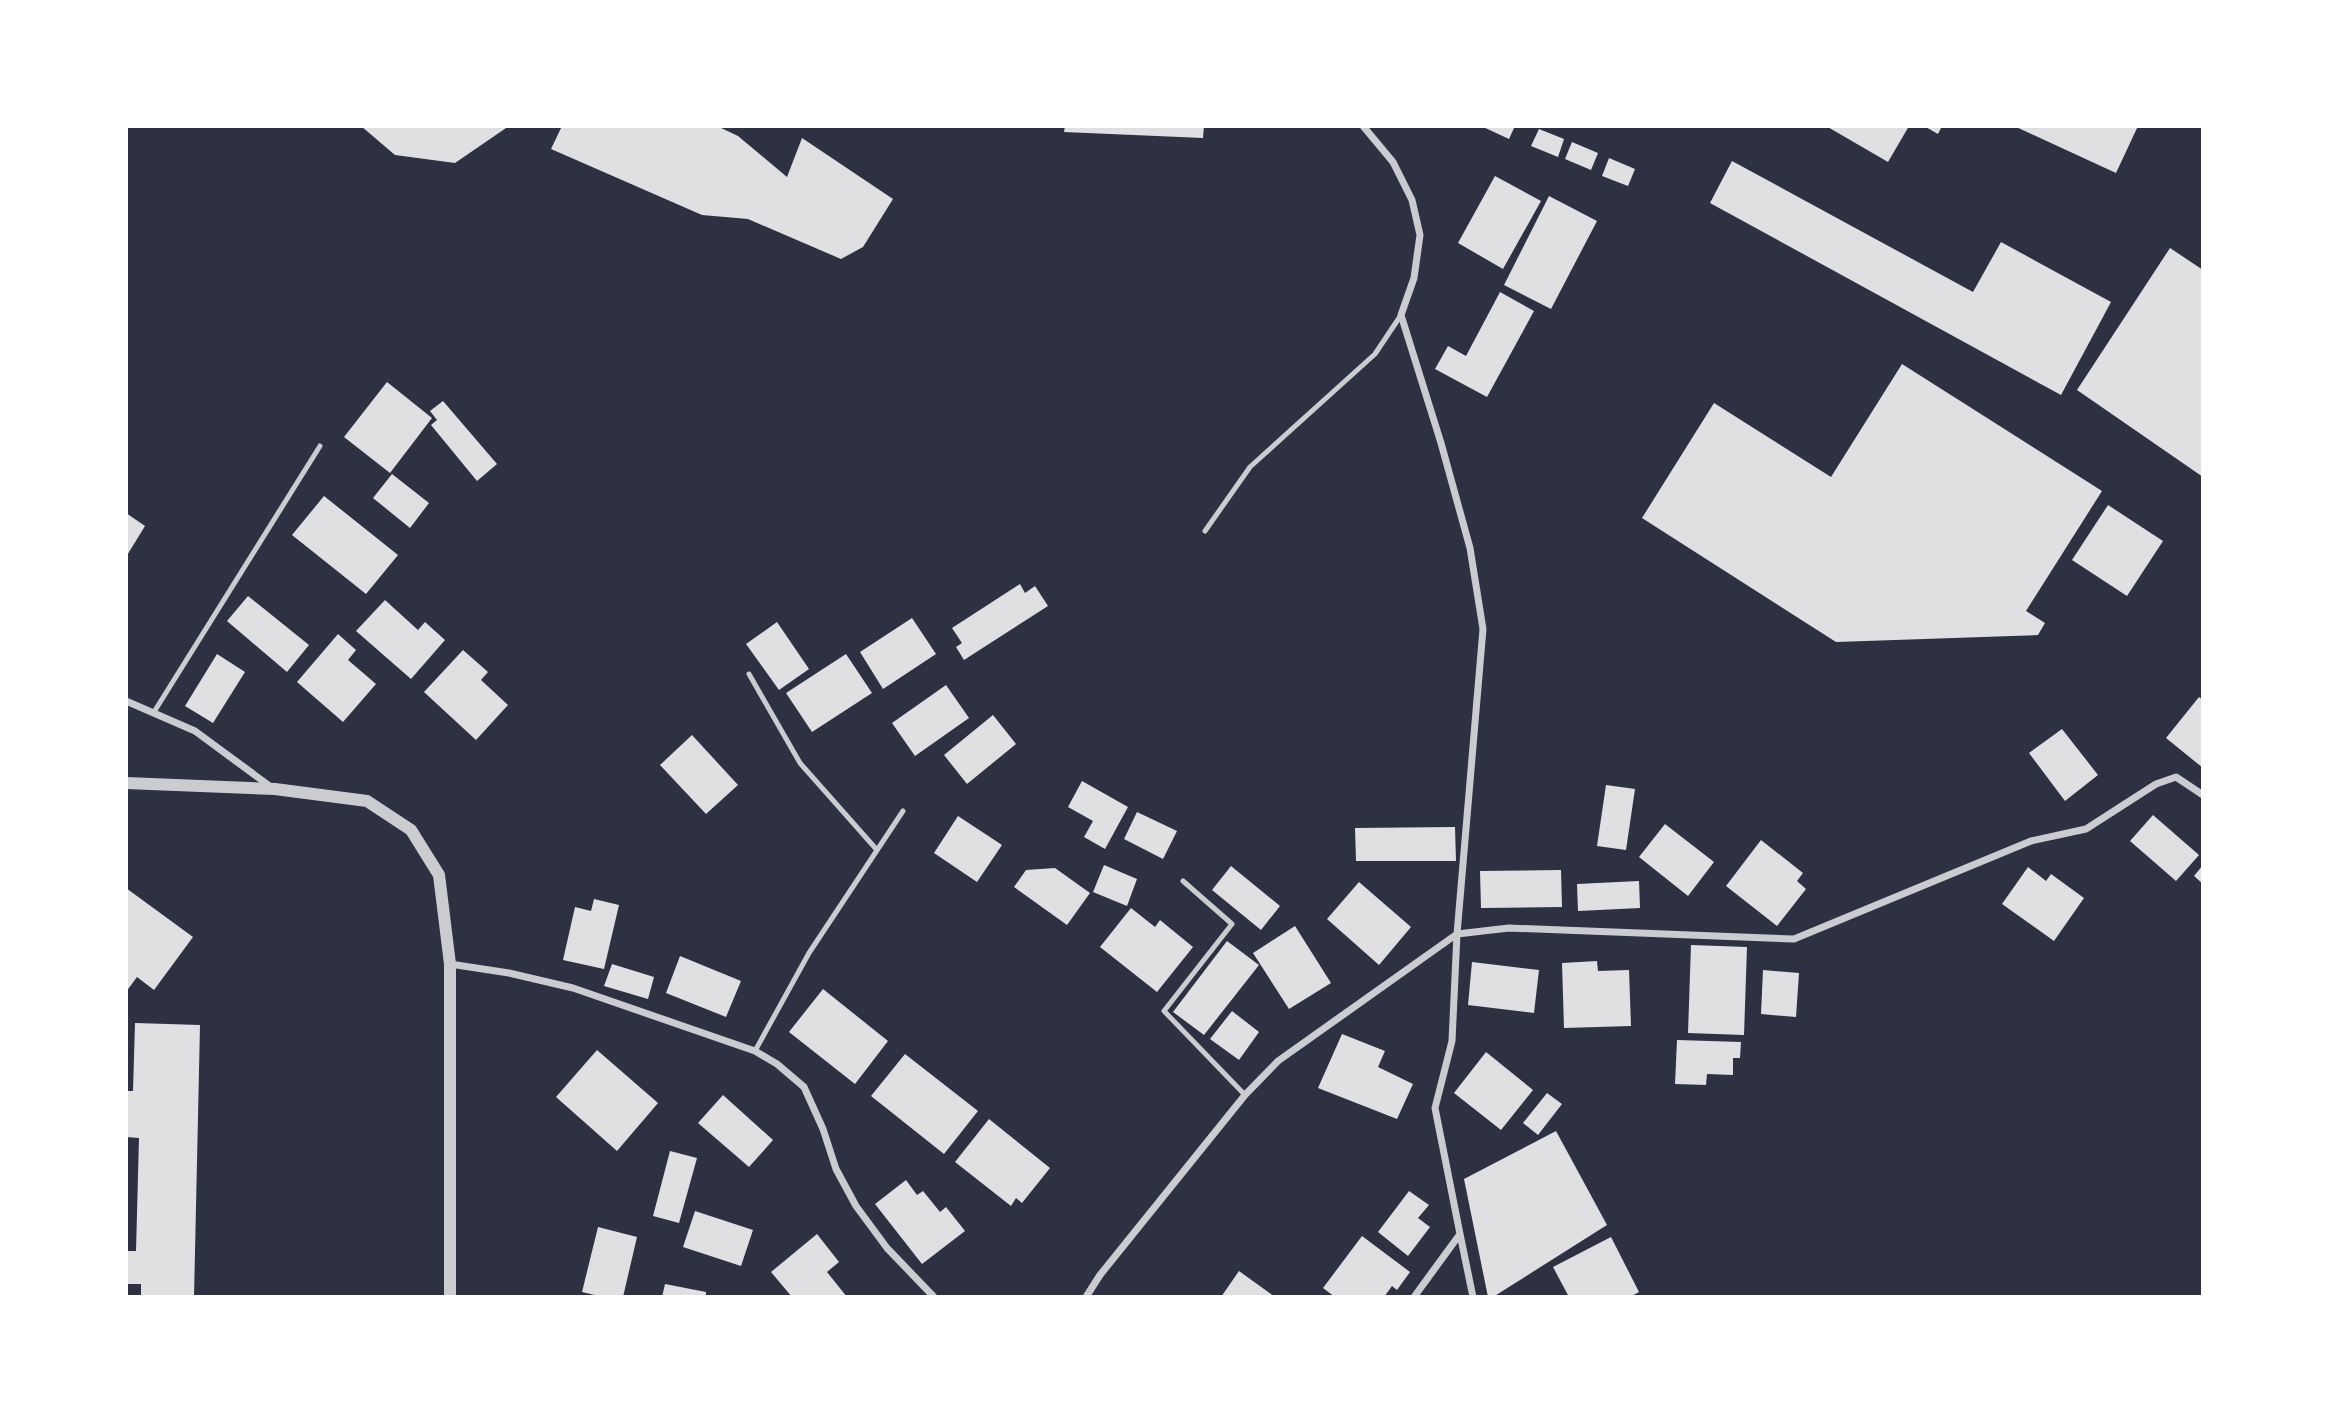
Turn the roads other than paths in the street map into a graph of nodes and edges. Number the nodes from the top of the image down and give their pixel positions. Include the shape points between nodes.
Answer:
1 (1363, 126) edge
2 (1401, 314) junction
3 (320, 446) dead end
4 (1205, 531) dead end
5 (749, 674) dead end
6 (126, 701) edge
7 (154, 712) junction
8 (126, 783) edge
9 (275, 789) junction
10 (2203, 795) edge
11 (903, 811) dead end
12 (877, 850) junction
13 (1183, 881) dead end
14 (1457, 934) junction
15 (450, 964) junction
16 (755, 1051) junction
17 (1245, 1095) junction
18 (1460, 1234) junction
19 (450, 1297) edge
20 (934, 1297) edge
21 (1086, 1297) edge
22 (1414, 1297) edge
23 (1473, 1297) edge

1 - 2 street via 1392,162 1412,200 1420,235 1414,278
2 - 4 lane via 1375,354 1250,467
2 - 14 street via 1470,548 1483,629
3 - 7 lane
5 - 12 lane via 800,763
6 - 7 street
7 - 9 street via 195,730
8 - 9 street
9 - 15 street via 367,800 411,830 439,875
10 - 14 street via 2176,777 2156,783 2086,829 2031,841 1794,939 1509,928
11 - 12 lane
12 - 16 lane via 809,953
13 - 17 lane via 1232,924 1164,1011
14 - 17 street via 1278,1061
14 - 18 street via 1452,1041 1434,1108
15 - 16 street via 573,988
15 - 19 street
16 - 20 street via 804,1087 836,1169 856,1206 887,1248
17 - 21 street
18 - 22 street
18 - 23 street

